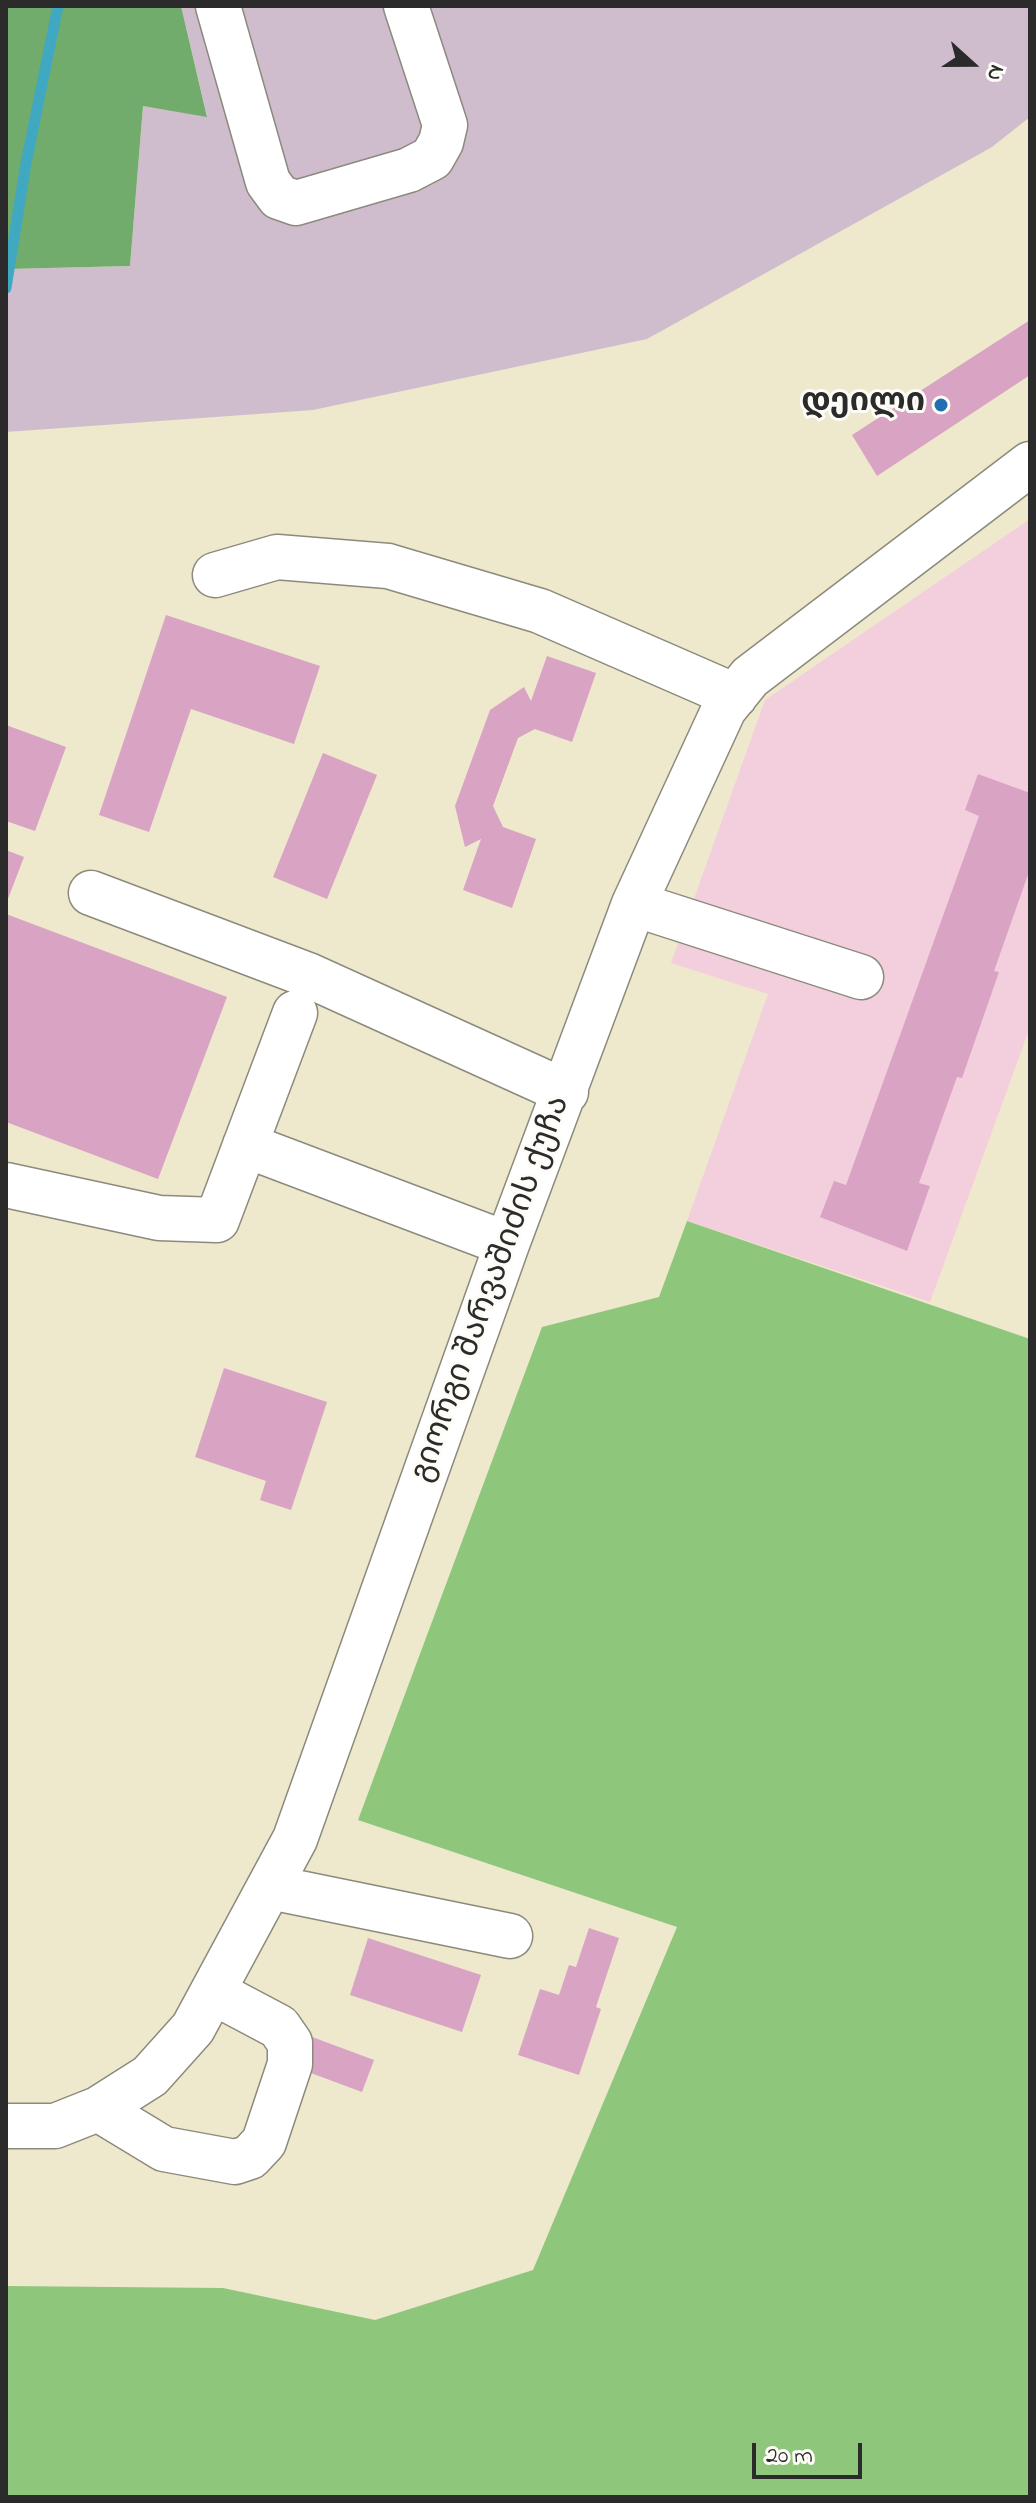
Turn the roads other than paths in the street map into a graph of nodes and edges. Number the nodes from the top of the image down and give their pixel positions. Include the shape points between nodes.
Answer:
1 (406, 6) edge
2 (226, 8) edge
3 (1030, 464) edge
4 (215, 575) dead end
5 (735, 696) junction
6 (91, 893) dead end
7 (634, 904) junction
8 (861, 977) dead end
9 (295, 1013) dead end
10 (566, 1092) junction
11 (245, 1145) junction
12 (6, 1185) edge
13 (507, 1244) junction
14 (270, 1887) junction
15 (510, 1936) dead end
16 (213, 1992) junction
17 (98, 2109) junction
18 (6, 2126) edge

1 - 2 street via 445,125 441,142 432,158 409,170 296,203 279,197 268,182
3 - 5 street, გიორგი შარვაშიძის ქუჩა via 750,677
4 - 5 street via 277,557 388,566 540,611
5 - 7 street, გიორგი შარვაშიძის ქუჩა via 724,709
6 - 10 street via 308,975
7 - 8 street
7 - 10 street, გიორგი შარვაშიძის ქუჩა
9 - 11 street
10 - 13 street, გიორგი შარვაშიძის ქუჩა
11 - 12 street via 217,1220 159,1218
11 - 13 street
13 - 14 street, გიორგი შარვაშიძის ქუჩა via 295,1839
14 - 15 street
14 - 16 street, გიორგი შარვაშიძის ქუჩა
16 - 17 street, გიორგი შარვაშიძის ქუჩა via 193,2028 150,2076
16 - 17 street via 279,2027 290,2043 290,2064 264,2142 250,2157 235,2162 164,2149
17 - 18 street, გიორგი შარვაშიძის ქუჩა via 55,2126

